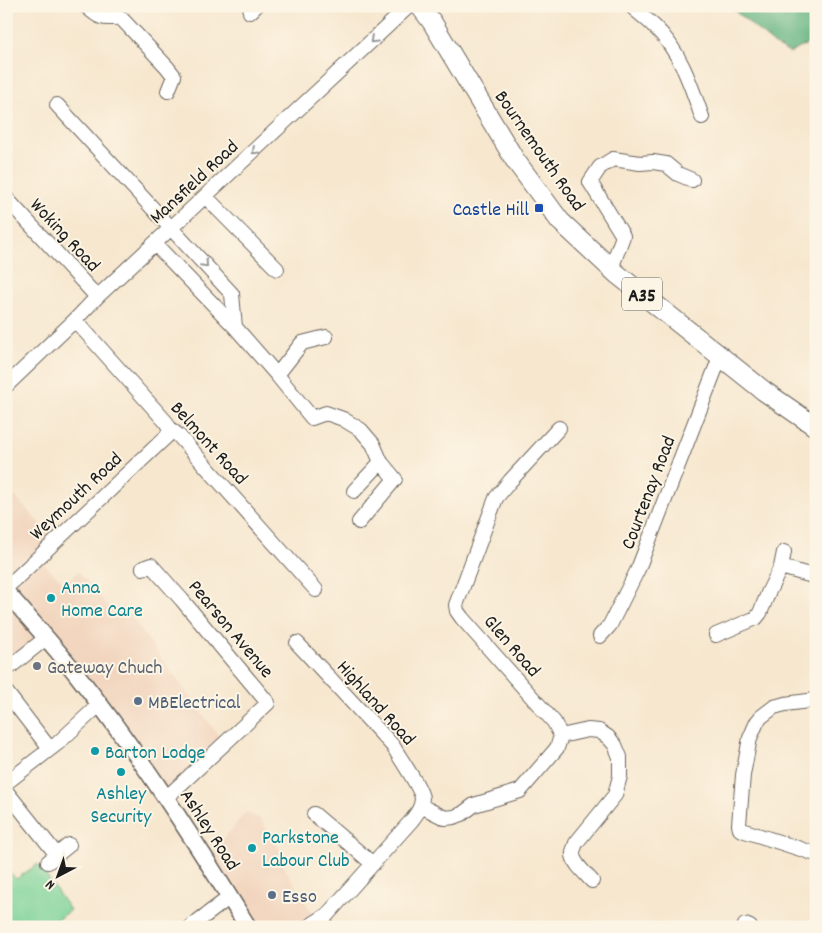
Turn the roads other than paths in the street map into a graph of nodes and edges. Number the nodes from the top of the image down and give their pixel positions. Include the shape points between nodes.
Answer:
1 (86, 6) edge
2 (409, 6) edge
3 (420, 6) edge
4 (631, 6) edge
5 (168, 91) dead end
6 (56, 105) dead end
7 (702, 117) dead end
8 (692, 180) dead end
9 (206, 197) junction
10 (6, 198) edge
11 (172, 228) junction
12 (155, 244) junction
13 (277, 269) dead end
14 (610, 269) junction
15 (97, 297) junction
16 (75, 320) junction
17 (235, 327) junction
18 (326, 337) dead end
19 (720, 357) junction
20 (277, 375) junction
21 (6, 386) edge
22 (816, 427) edge
23 (559, 428) dead end
24 (170, 429) junction
25 (381, 462) junction
26 (354, 491) dead end
27 (359, 522) dead end
28 (784, 552) dead end
29 (150, 564) dead end
30 (782, 567) junction
31 (816, 577) edge
32 (6, 588) edge
33 (316, 590) dead end
34 (6, 592) edge
35 (716, 635) dead end
36 (600, 636) dead end
37 (46, 638) junction
38 (297, 643) dead end
39 (6, 670) edge
40 (6, 692) edge
41 (816, 700) edge
42 (100, 704) junction
43 (561, 736) junction
44 (50, 749) junction
45 (6, 783) edge
46 (6, 790) edge
47 (166, 798) junction
48 (421, 806) junction
49 (314, 814) dead end
50 (69, 845) dead end
51 (816, 854) edge
52 (373, 864) junction
53 (592, 882) dead end
54 (230, 897) junction
55 (190, 927) edge
56 (248, 927) edge
57 (308, 927) edge

1 - 5 street via 95,15 108,19 120,17 174,76
2 -> 9 street, Mansfield Road
3 - 14 highway, Bournemouth Road / A35 via 536,191 560,221
4 - 7 street via 656,28 672,48 686,72
6 - 11 street
8 - 14 street via 666,164 653,162 614,159 600,166 590,182 623,236
9 - 11 street, Mansfield Road
9 - 13 street
10 - 15 street, Woking Road
11 - 12 street, Mansfield Road
11 -> 17 street via 232,294
12 - 15 street, Mansfield Road
12 - 17 street
14 - 19 highway, Bournemouth Road / A35
15 - 16 street, Mansfield Road
16 - 21 street, Mansfield Road
16 - 24 street, Belmont Road
17 - 20 street
18 - 20 street via 302,343
19 - 22 highway, Bournemouth Road / A35
19 - 36 street, Courtenay Road via 638,569 610,625
20 - 25 street via 312,418 326,413 361,430 374,444
23 - 43 street, Glen Road via 496,498 456,605 457,612 554,722
24 - 32 street, Weymouth Road via 167,436
24 - 33 street, Belmont Road
25 - 26 street
25 - 27 street via 395,479
28 - 30 street
29 - 47 street, Pearson Avenue via 272,701
30 - 31 street
30 - 35 street via 756,618
34 - 37 main road, Ashley Road
37 - 39 street
37 - 42 main road, Ashley Road
38 - 48 street, Highland Road via 393,746 422,797
40 - 44 street
41 - 51 street via 774,707 757,722 750,738 743,775 738,826
42 - 44 street
42 - 47 main road, Ashley Road
43 - 48 street via 557,748 520,791 474,805 454,817 445,818
43 - 53 street via 599,730 615,745 620,757 620,776 615,794 570,842 577,864
44 - 45 street
46 - 50 street via 53,859
47 - 54 main road, Ashley Road
48 - 52 street
49 - 52 street
52 - 57 street via 327,915
54 - 55 street
54 - 56 main road, Ashley Road

